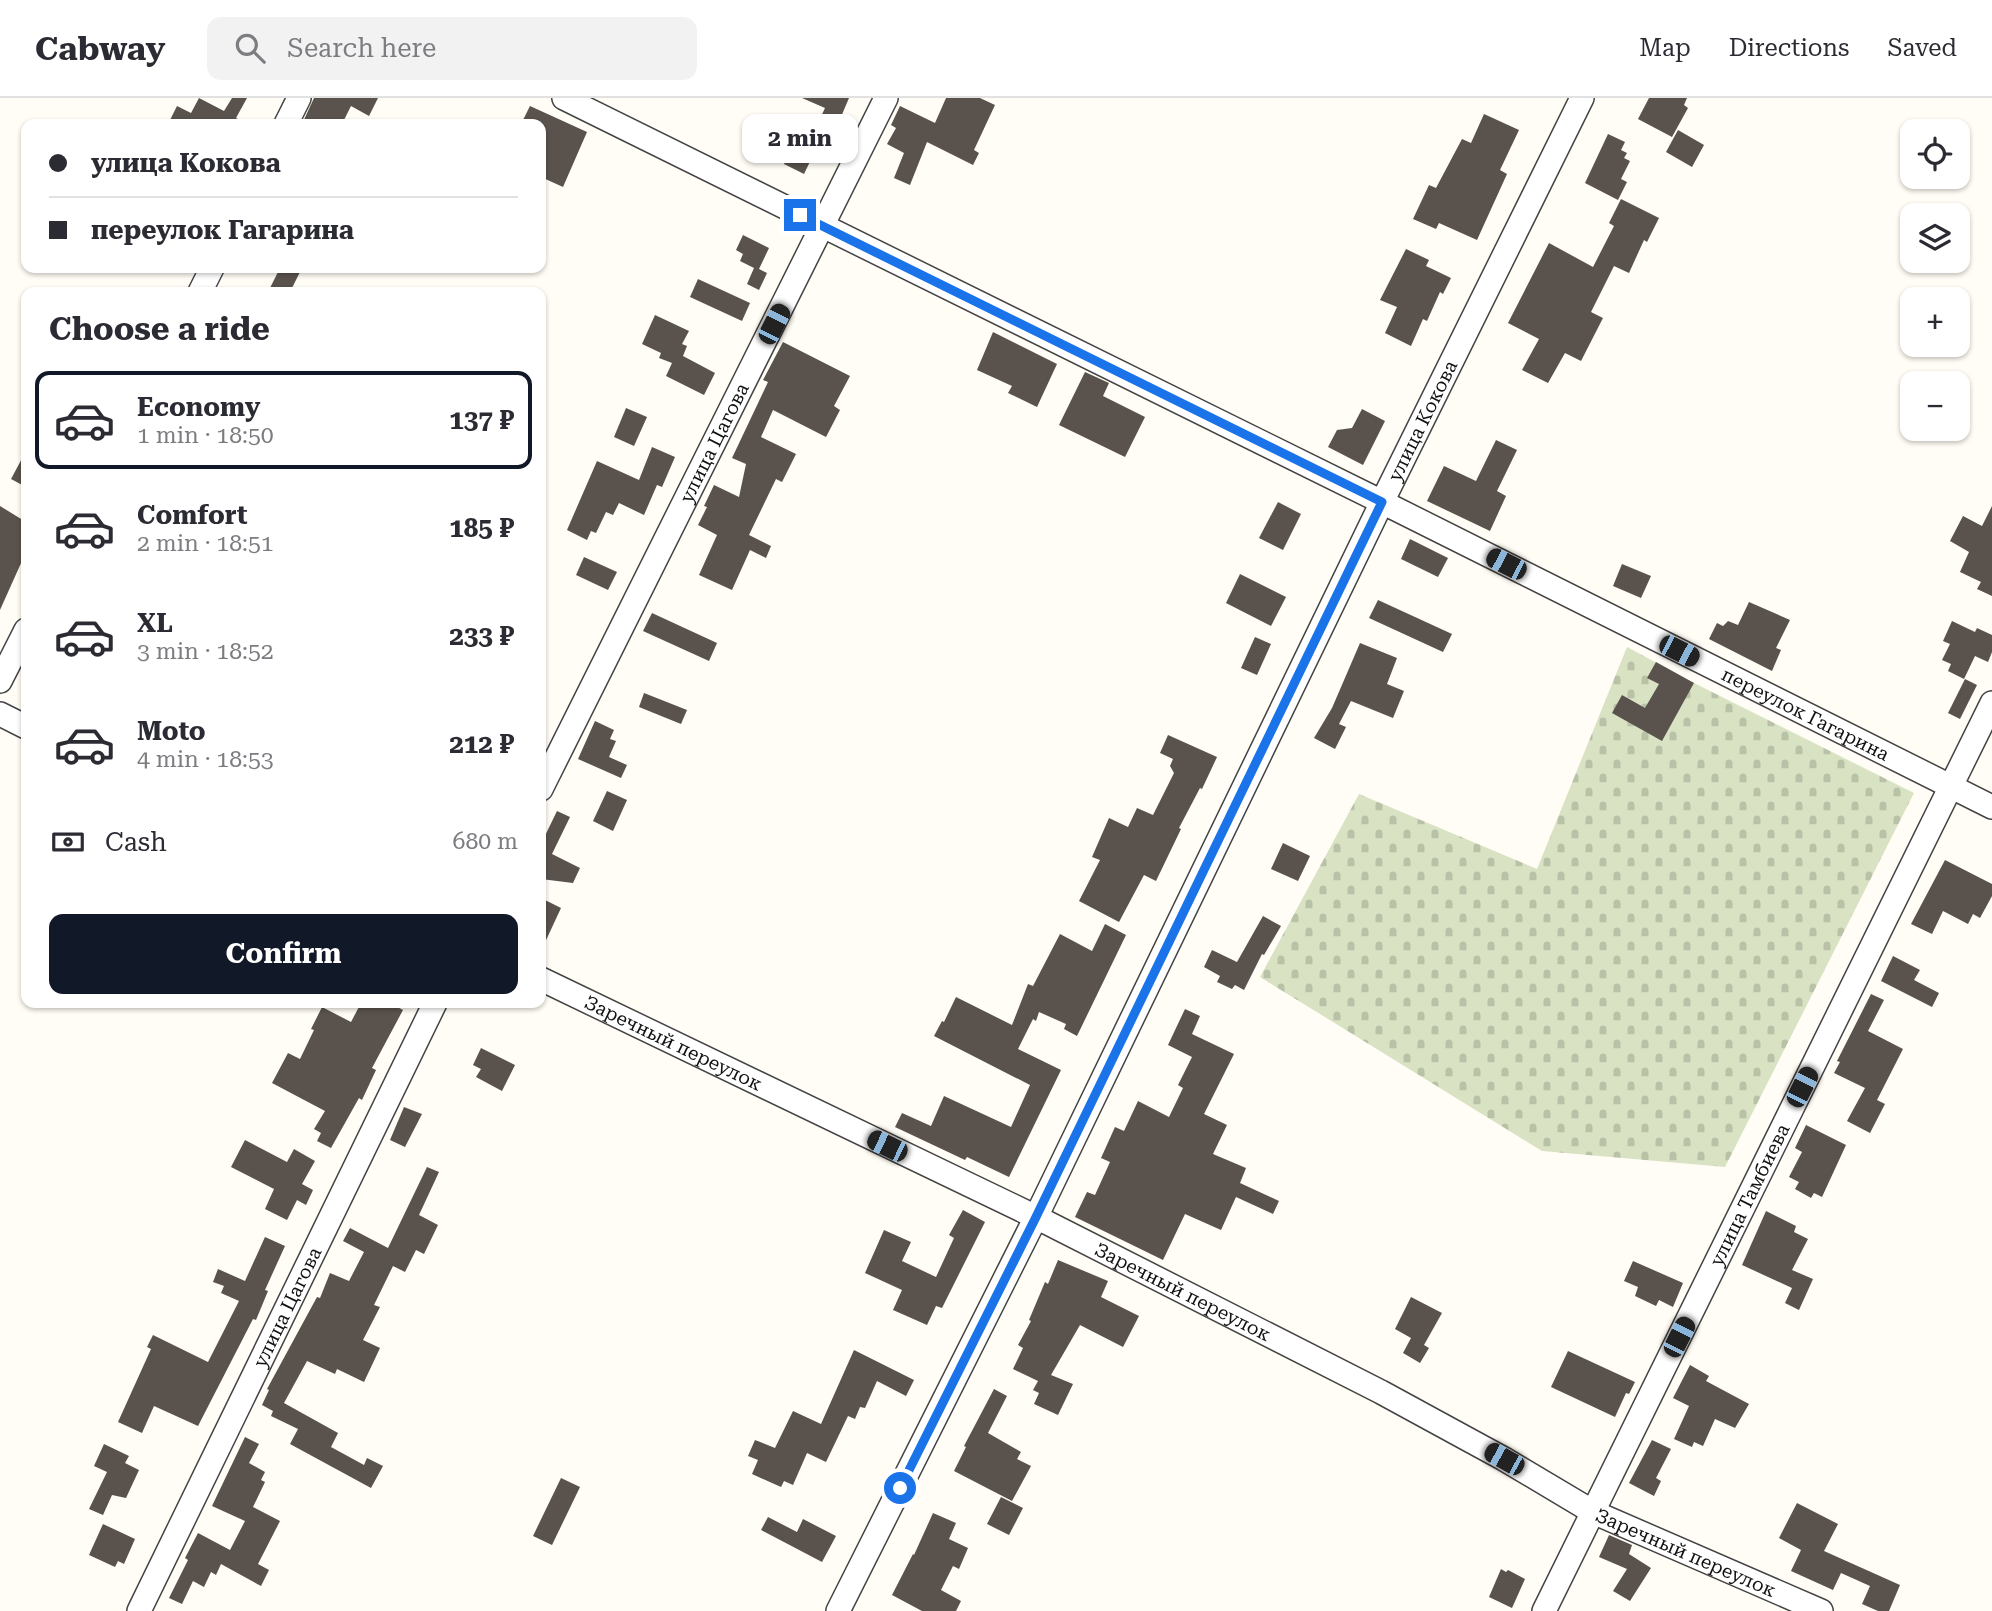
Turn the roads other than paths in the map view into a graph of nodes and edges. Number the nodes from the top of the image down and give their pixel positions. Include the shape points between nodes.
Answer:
1 (299, 98) edge
2 (564, 98) edge
3 (886, 98) edge
4 (1582, 98) edge
5 (288, 119) edge
6 (824, 227) junction
7 (1382, 502) junction
8 (21, 640) edge
9 (0, 681) edge
10 (1992, 703) edge
11 (0, 714) edge
12 (21, 724) edge
13 (546, 779) edge
14 (1950, 787) junction
15 (1992, 807) edge
16 (546, 981) edge
17 (433, 1008) edge
18 (1036, 1217) junction
19 (1592, 1512) junction
20 (139, 1611) edge
21 (838, 1611) edge
22 (1544, 1611) edge
23 (1821, 1611) edge

1 - 5 street
2 - 6 street, переулок Гагарина
3 - 6 street, улица Цагова
4 - 7 street, улица Кокова
6 - 7 street, переулок Гагарина
6 - 13 street, улица Цагова
7 - 14 street, переулок Гагарина
7 - 18 street, улица Кокова
8 - 9 street
10 - 14 street, улица Тамбиева
11 - 12 street
14 - 15 street, переулок Гагарина
14 - 19 street, улица Тамбиева
16 - 18 street, Заречный переулок
17 - 20 street, улица Цагова
18 - 19 street, Заречный переулок via 1381,1392
18 - 21 street, улица Кокова
19 - 22 street, улица Тамбиева
19 - 23 street, Заречный переулок

